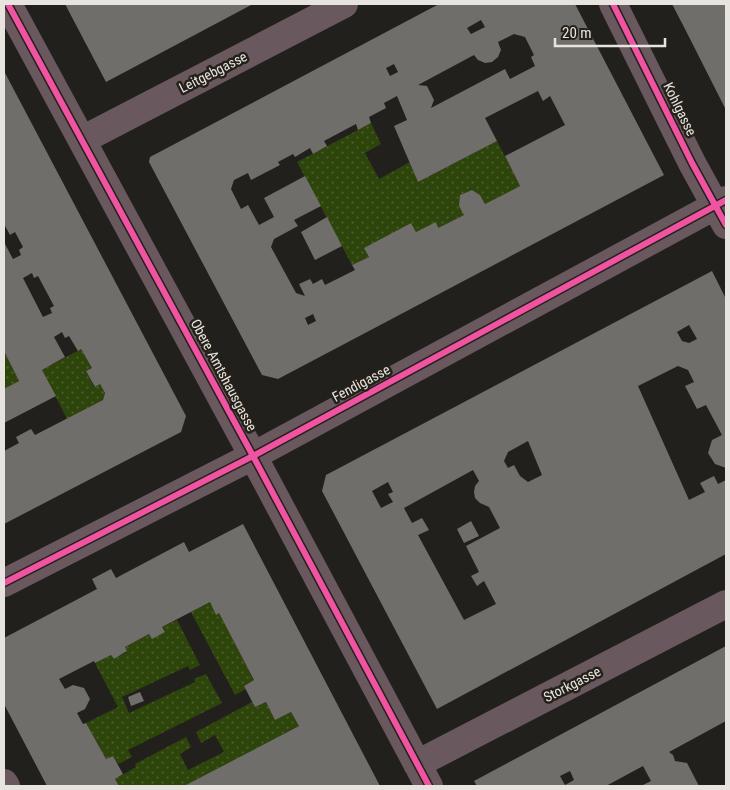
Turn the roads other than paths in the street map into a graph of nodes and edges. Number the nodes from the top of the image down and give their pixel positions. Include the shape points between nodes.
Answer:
1 (8, 4) edge
2 (344, 4) edge
3 (613, 4) edge
4 (82, 140) junction
5 (723, 210) edge
6 (253, 456) junction
7 (4, 583) edge
8 (726, 604) edge
9 (423, 775) edge
10 (4, 783) edge
11 (6, 786) edge

1 - 4 street, Obere Amtshausgasse
2 - 4 street, Leitgebgasse
3 - 5 street, Kohlgasse via 692,163
4 - 6 street, Obere Amtshausgasse
5 - 6 street, Fendigasse
6 - 7 street, Fendigasse
6 - 9 street, Obere Amtshausgasse
8 - 9 street, Storkgasse
10 - 11 street

